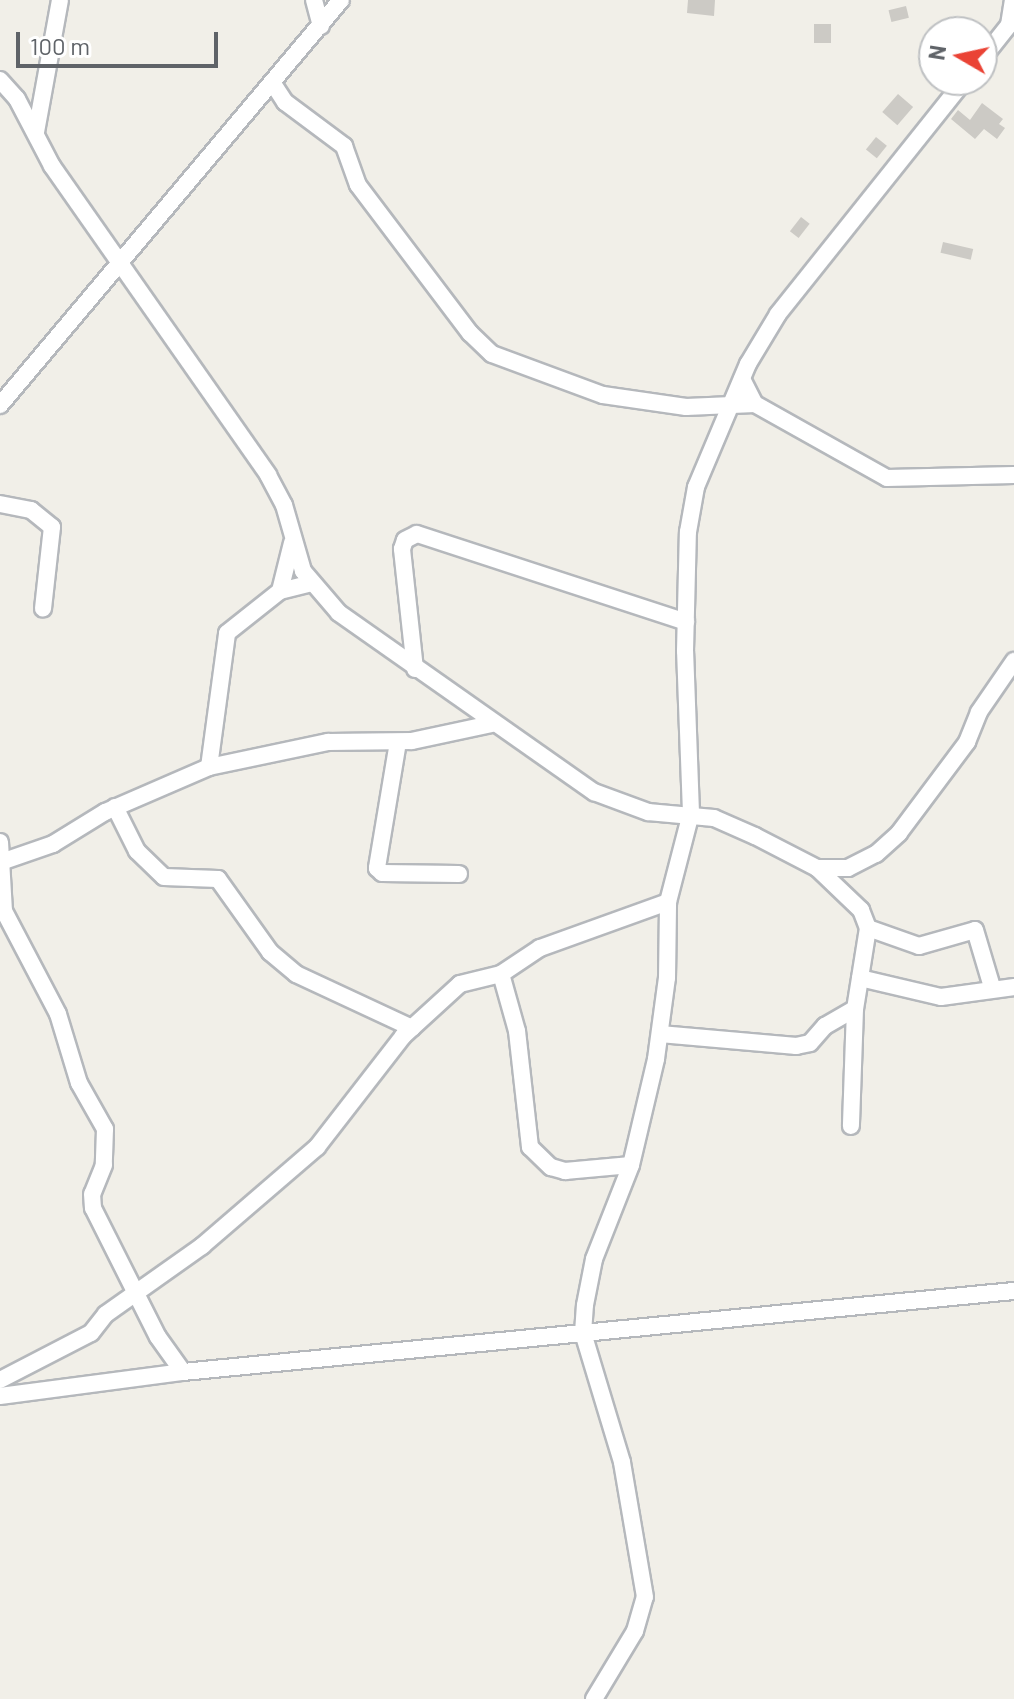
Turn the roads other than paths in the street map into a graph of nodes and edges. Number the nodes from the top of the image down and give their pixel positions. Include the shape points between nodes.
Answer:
1 (60, 0) edge
2 (314, 0) edge
3 (341, 0) edge
4 (1013, 0) edge
5 (321, 26) junction
6 (998, 39) edge
7 (0, 80) edge
8 (272, 82) junction
9 (952, 96) edge
10 (36, 132) junction
11 (118, 262) junction
12 (742, 379) junction
13 (755, 404) junction
14 (0, 405) edge
15 (728, 408) junction
16 (1014, 475) edge
17 (0, 504) edge
18 (293, 540) junction
19 (312, 583) junction
20 (280, 591) junction
21 (43, 609) dead end
22 (686, 622) junction
23 (1014, 661) edge
24 (415, 669) junction
25 (491, 724) junction
26 (398, 742) junction
27 (209, 767) junction
28 (115, 807) junction
29 (691, 813) junction
30 (0, 842) edge
31 (4, 861) junction
32 (817, 868) junction
33 (848, 868) junction
34 (459, 874) dead end
35 (845, 896) junction
36 (668, 902) junction
37 (868, 928) junction
38 (501, 974) junction
39 (860, 978) junction
40 (992, 987) junction
41 (1014, 987) edge
42 (855, 1009) junction
43 (412, 1028) junction
44 (660, 1034) junction
45 (851, 1126) dead end
46 (631, 1165) junction
47 (1014, 1291) edge
48 (137, 1292) junction
49 (583, 1333) junction
50 (183, 1372) junction
51 (0, 1380) edge
52 (0, 1396) edge
53 (594, 1699) edge

1 - 10 street
2 - 5 street
3 - 5 street
4 - 6 street via 1009,25
5 - 8 street
7 - 10 street
8 - 11 street
8 - 15 street via 285,102 344,146 358,185 470,333 492,354 603,395
9 - 12 street via 778,314
10 - 11 street
11 - 14 street
11 - 18 street via 268,475
12 - 13 street
12 - 15 street
13 - 15 street
13 - 16 street via 887,478
15 - 22 street via 696,487 688,532
17 - 21 street via 31,510 52,527
18 - 19 street
18 - 20 street
19 - 20 street
19 - 24 street via 339,613
20 - 27 street via 223,640
22 - 24 street via 417,534 405,540 402,549
22 - 29 street
23 - 33 street via 924,804 876,854
24 - 25 street
25 - 26 street
25 - 29 street via 604,797 648,812
26 - 27 street via 328,742
26 - 34 street via 377,868 382,873
27 - 28 street
28 - 31 street via 53,844
28 - 43 street via 137,851 164,877 218,879 270,952 296,974
29 - 32 street via 748,833
29 - 36 street
30 - 31 street
31 - 48 street via 4,911 58,1014 79,1083 105,1129 104,1165 92,1194 93,1208
32 - 33 street
32 - 35 street
33 - 35 street
35 - 37 street via 861,910
36 - 38 street via 540,948
36 - 44 street
37 - 39 street
37 - 40 street via 919,946 975,930
38 - 43 street via 460,984
38 - 46 street via 517,1031 530,1147 551,1167 565,1171
39 - 40 street via 941,997
39 - 42 street
40 - 41 street
42 - 44 street via 830,1022 810,1043 796,1046
42 - 45 street
43 - 48 street via 317,1147 202,1246
44 - 46 street
46 - 49 street via 594,1259
47 - 49 street
48 - 50 street via 158,1337
48 - 51 street via 82,1340
49 - 50 street
49 - 53 street via 622,1462 645,1597 643,1615
50 - 52 street

